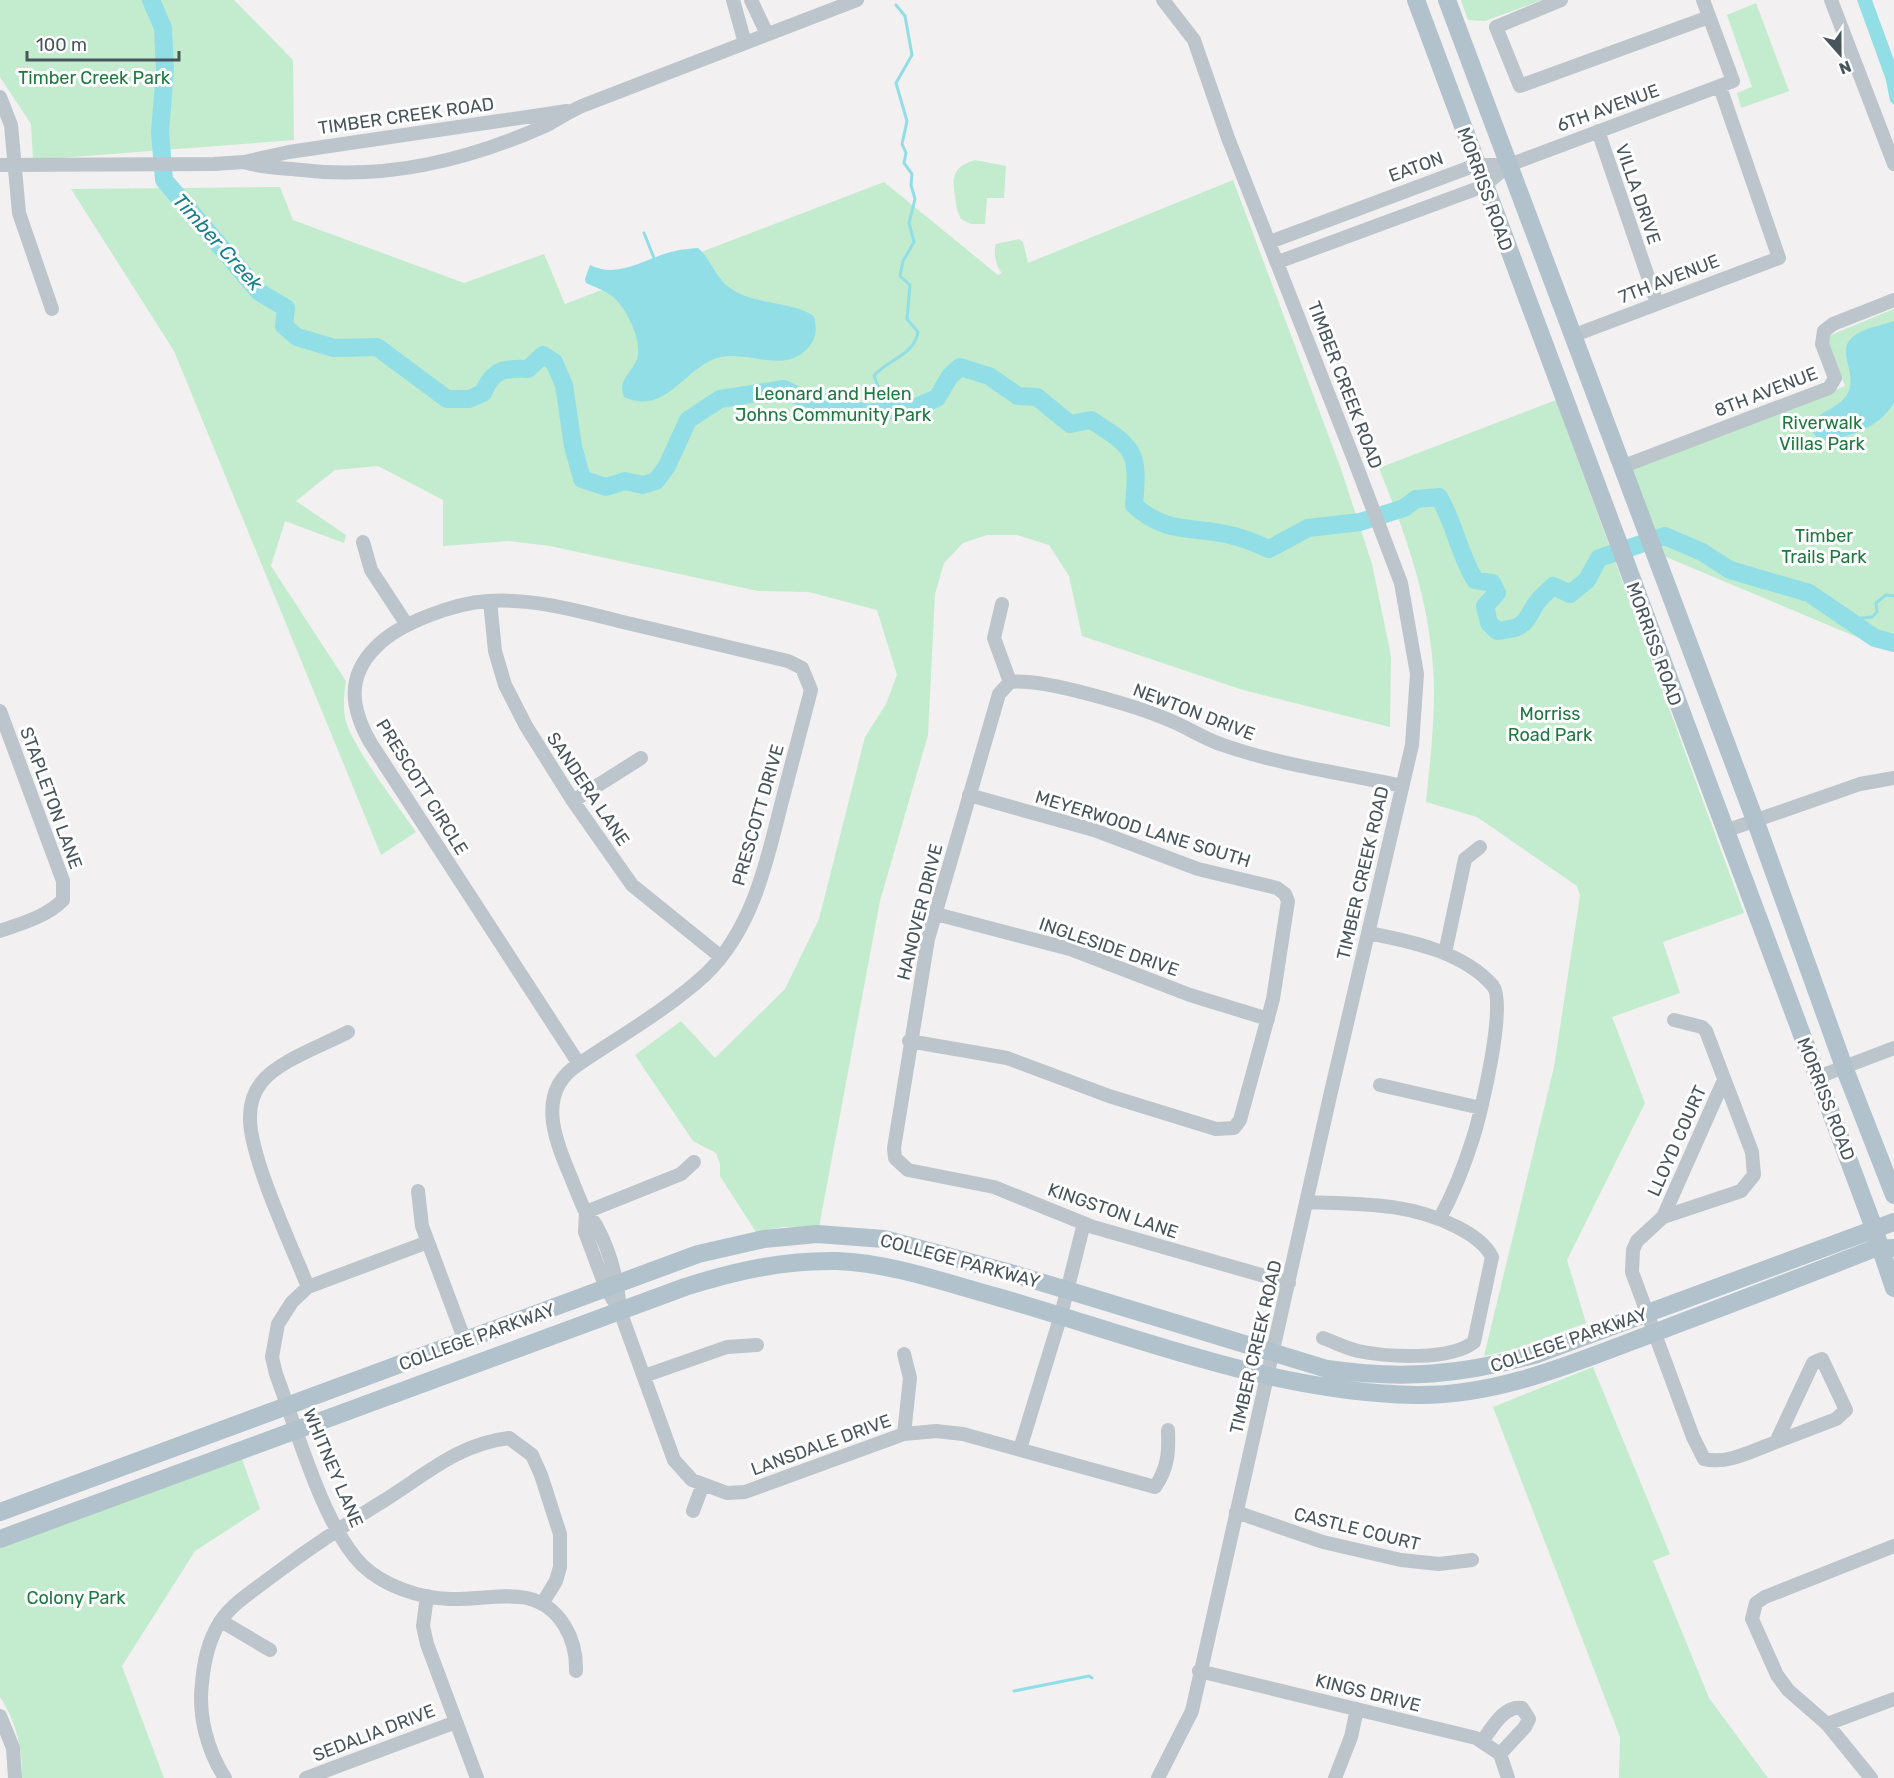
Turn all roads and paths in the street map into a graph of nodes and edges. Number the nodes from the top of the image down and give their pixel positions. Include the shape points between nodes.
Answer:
1 (734, 0) edge
2 (751, 0) edge
3 (857, 0) edge
4 (1163, 0) edge
5 (1416, 0) edge
6 (1448, 0) edge
7 (1561, 0) edge
8 (1703, 0) edge
9 (1831, 0) edge
10 (1709, 17) junction
11 (767, 34) junction
12 (745, 43) junction
13 (1720, 87) junction
14 (0, 97) edge
15 (574, 111) junction
16 (1598, 130) junction
17 (244, 162) junction
18 (1894, 164) edge
19 (0, 165) edge
20 (16, 165) junction
21 (1476, 165) junction
22 (1509, 165) junction
23 (1484, 186) junction
24 (1270, 242) junction
25 (1278, 262) junction
26 (1894, 300) edge
27 (1657, 303) junction
28 (52, 309) dead end
29 (1572, 336) junction
30 (1621, 467) junction
31 (363, 542) dead end
32 (490, 600) junction
33 (1002, 604) dead end
34 (407, 625) junction
35 (793, 664) joint
36 (1010, 682) junction
37 (0, 711) edge
38 (642, 758) dead end
39 (1894, 778) edge
40 (1402, 786) junction
41 (969, 795) junction
42 (573, 801) junction
43 (1755, 820) junction
44 (1725, 831) junction
45 (1480, 847) dead end
46 (936, 914) junction
47 (0, 931) edge
48 (1368, 933) junction
49 (1444, 953) junction
50 (721, 957) junction
51 (1268, 1019) junction
52 (1674, 1020) dead end
53 (348, 1032) dead end
54 (909, 1041) junction
55 (1894, 1048) edge
56 (579, 1064) junction
57 (1844, 1067) junction
58 (1818, 1077) junction
59 (1724, 1080) junction
60 (1380, 1084) dead end
61 (1481, 1108) junction
62 (895, 1158) joint
63 (694, 1162) dead end
64 (418, 1191) dead end
65 (1894, 1195) edge
66 (1306, 1202) junction
67 (586, 1212) junction
68 (1663, 1217) junction
69 (1440, 1218) junction
70 (1894, 1222) edge
71 (1084, 1223) junction
72 (1874, 1229) junction
73 (428, 1242) junction
74 (1887, 1248) edge
75 (1289, 1283) junction
76 (612, 1286) junction
77 (308, 1287) junction
78 (1894, 1288) edge
79 (1066, 1290) junction
80 (620, 1311) junction
81 (1648, 1313) junction
82 (1061, 1315) junction
83 (1656, 1332) junction
84 (1323, 1338) dead end
85 (465, 1341) junction
86 (757, 1345) dead end
87 (1274, 1353) junction
88 (904, 1354) dead end
89 (645, 1376) junction
90 (1268, 1377) junction
91 (288, 1407) junction
92 (1168, 1430) dead end
93 (296, 1431) junction
94 (904, 1434) junction
95 (1776, 1442) junction
96 (1020, 1449) junction
97 (119, 1468) junction
98 (703, 1484) junction
99 (127, 1493) junction
100 (27, 1502) junction
101 (693, 1510) dead end
102 (0, 1512) edge
103 (1236, 1512) junction
104 (36, 1526) junction
105 (336, 1530) junction
106 (0, 1539) edge
107 (1894, 1546) edge
108 (1472, 1560) dead end
109 (427, 1596) junction
110 (542, 1604) junction
111 (221, 1621) junction
112 (270, 1650) dead end
113 (576, 1671) dead end
114 (1199, 1671) junction
115 (1894, 1700) edge
116 (1357, 1709) junction
117 (1, 1722) edge
118 (456, 1722) junction
119 (1827, 1724) junction
120 (1483, 1740) junction
121 (1500, 1754) junction
122 (15, 1778) edge
123 (225, 1778) edge
124 (306, 1778) edge
125 (477, 1778) edge
126 (1158, 1778) edge
127 (1335, 1778) edge
128 (1508, 1778) edge
129 (1871, 1778) edge

1 - 12 street
2 - 11 street
3 - 11 street, TIMBER CREEK ROAD
4 - 24 street, TIMBER CREEK ROAD via 1194,40
5 - 21 main road, MORRISS ROAD
6 - 22 main road, MORRISS ROAD
7 - 10 street via 1496,27 1520,86
8 - 10 street
9 - 18 street
10 - 13 street via 1733,81
11 - 12 street, TIMBER CREEK ROAD
12 - 15 street, TIMBER CREEK ROAD
13 - 16 street, 6TH AVENUE
13 - 27 street, 7TH AVENUE via 1779,258
14 - 20 street via 11,125
15 - 17 street, TIMBER CREEK ROAD via 289,152
15 - 17 street, TIMBER CREEK ROAD via 454,160 420,168 340,174
16 - 22 street, 6TH AVENUE
16 - 27 street, VILLA DRIVE
17 - 20 street, TIMBER CREEK ROAD
19 - 20 street, TIMBER CREEK ROAD
20 - 28 street via 19,213
21 - 22 street, EATON
21 - 23 main road, MORRISS ROAD
21 - 24 street, EATON
22 - 23 street
22 - 29 main road, MORRISS ROAD
23 - 25 street
23 - 44 main road, MORRISS ROAD
24 - 25 street, TIMBER CREEK ROAD
25 - 40 street, TIMBER CREEK ROAD via 1404,596 1417,674 1412,745
26 - 30 street, 8TH AVENUE via 1824,330 1822,344 1835,378 1829,388
27 - 29 street, 7TH AVENUE
29 - 30 main road, MORRISS ROAD
30 - 43 main road, MORRISS ROAD
31 - 34 street via 371,570
32 - 34 street, PRESCOTT CIRCLE
32 - 35 street, PRESCOTT CIRCLE via 550,604
32 - 42 street, SANDERA LANE via 495,651 505,685
33 - 36 street via 994,638
34 - 56 street, PRESCOTT CIRCLE via 380,643 364,661 355,681 353,700 361,724
35 - 50 street, PRESCOTT DRIVE via 802,668 811,690 764,874 747,915
36 - 40 street, NEWTON DRIVE via 1034,682 1128,705 1233,748
36 - 41 street, HANOVER DRIVE via 999,694
37 - 47 street, STAPLETON LANE via 63,881 63,900 48,913
38 - 42 street
39 - 43 street via 1860,784
40 - 48 street, TIMBER CREEK ROAD
41 - 46 street, HANOVER DRIVE
41 - 51 street, MEYERWOOD LANE SOUTH via 1094,830 1198,869 1277,888 1288,902
42 - 50 street, SANDERA LANE via 632,885
43 - 44 street
43 - 57 main road, MORRISS ROAD
44 - 58 main road, MORRISS ROAD
45 - 49 street via 1465,859
46 - 51 street, INGLESIDE DRIVE via 1070,949 1190,995
46 - 54 street, HANOVER DRIVE
48 - 49 street
48 - 66 street, TIMBER CREEK ROAD
49 - 61 street via 1494,987 1498,999
50 - 56 street, PRESCOTT DRIVE via 667,1007
51 - 54 street, MEYERWOOD LANE SOUTH via 1240,1120 1234,1128 1216,1129 1109,1096 1007,1058
52 - 59 street, LLOYD COURT via 1704,1029
53 - 77 street via 274,1070 261,1082 250,1118 256,1151
54 - 62 street, HANOVER DRIVE
55 - 57 street
56 - 67 street, PRESCOTT DRIVE via 565,1074 551,1116 556,1141
57 - 58 street
57 - 65 main road, MORRISS ROAD
58 - 72 main road, MORRISS ROAD
59 - 68 street, LLOYD COURT
59 - 68 street, LLOYD COURT via 1752,1152 1754,1175 1740,1191
60 - 61 street
61 - 69 street
62 - 71 street, KINGSTON LANE via 908,1170 994,1187
63 - 67 street via 681,1174
64 - 73 street
66 - 69 street via 1377,1204 1409,1208
66 - 75 street, TIMBER CREEK ROAD
67 - 76 street, PRESCOTT DRIVE via 597,1227
68 - 81 street, LLOYD COURT via 1642,1235 1633,1250 1632,1272
69 - 84 street via 1487,1247 1492,1257 1474,1342 1464,1350 1393,1355 1356,1350
70 - 72 main road, COLLEGE PARKWAY
71 - 75 street, KINGSTON LANE
71 - 79 street
72 - 74 main road, MORRISS ROAD
72 - 81 main road, COLLEGE PARKWAY
73 - 77 street, WHITNEY LANE
73 - 85 street
74 - 78 main road, MORRISS ROAD
74 - 83 main road, COLLEGE PARKWAY via 1873,1249
75 - 87 street, TIMBER CREEK ROAD
76 - 79 main road, COLLEGE PARKWAY via 723,1247 817,1234 884,1239
76 - 80 street, PRESCOTT DRIVE
76 - 85 main road, COLLEGE PARKWAY
77 - 91 street, WHITNEY LANE via 281,1317 273,1345 276,1374
79 - 82 street
79 - 87 main road, COLLEGE PARKWAY
80 - 82 main road, COLLEGE PARKWAY via 728,1273 839,1261 908,1272
80 - 89 street, LANSDALE DRIVE
80 - 93 main road, COLLEGE PARKWAY
81 - 83 street, LLOYD COURT
81 - 87 main road, COLLEGE PARKWAY via 1537,1354 1482,1369 1373,1376 1327,1370
82 - 90 main road, COLLEGE PARKWAY
82 - 96 street
83 - 90 main road, COLLEGE PARKWAY via 1539,1374 1481,1389 1418,1395 1368,1393
83 - 95 street, LLOYD COURT via 1704,1458 1716,1462
85 - 91 main road, COLLEGE PARKWAY
86 - 89 street via 728,1347
87 - 90 street, TIMBER CREEK ROAD
88 - 94 street via 910,1378
89 - 98 street, LANSDALE DRIVE via 674,1460 686,1475
90 - 103 street, TIMBER CREEK ROAD
91 - 93 street, WHITNEY LANE
91 - 97 main road, COLLEGE PARKWAY
92 - 96 street, LANSDALE DRIVE via 1165,1472 1155,1487
93 - 99 main road, COLLEGE PARKWAY
93 - 105 street, WHITNEY LANE
94 - 96 street, LANSDALE DRIVE via 963,1434
94 - 98 street, LANSDALE DRIVE via 745,1492 727,1492
95 - 95 street via 1836,1419 1846,1410 1822,1359 1813,1363
97 - 99 main road
97 - 100 main road, COLLEGE PARKWAY
98 - 101 street
99 - 104 main road, COLLEGE PARKWAY
100 - 102 main road, COLLEGE PARKWAY
100 - 104 main road
103 - 108 street, CASTLE COURT via 1323,1542 1401,1560 1439,1564
103 - 114 street, TIMBER CREEK ROAD
104 - 106 main road, COLLEGE PARKWAY
105 - 109 street, WHITNEY LANE via 362,1565 378,1578
105 - 110 street via 439,1462 509,1438 532,1455 560,1534 560,1567
105 - 111 street via 239,1600
107 - 119 street via 1756,1603 1756,1629 1782,1683
109 - 110 street, WHITNEY LANE via 514,1597
109 - 118 street via 425,1635
110 - 113 street via 570,1634 576,1649
111 - 112 street
111 - 123 street via 204,1660 200,1700 201,1719
114 - 116 street, KINGS DRIVE
114 - 126 street, TIMBER CREEK ROAD via 1192,1711
115 - 119 street
116 - 120 street, KINGS DRIVE
116 - 127 street
117 - 122 street via 12,1748
118 - 124 street, SEDALIA DRIVE
118 - 125 street
119 - 129 street
120 - 121 street, KINGS DRIVE
120 - 121 street via 1506,1711 1522,1708 1529,1719
121 - 128 street

